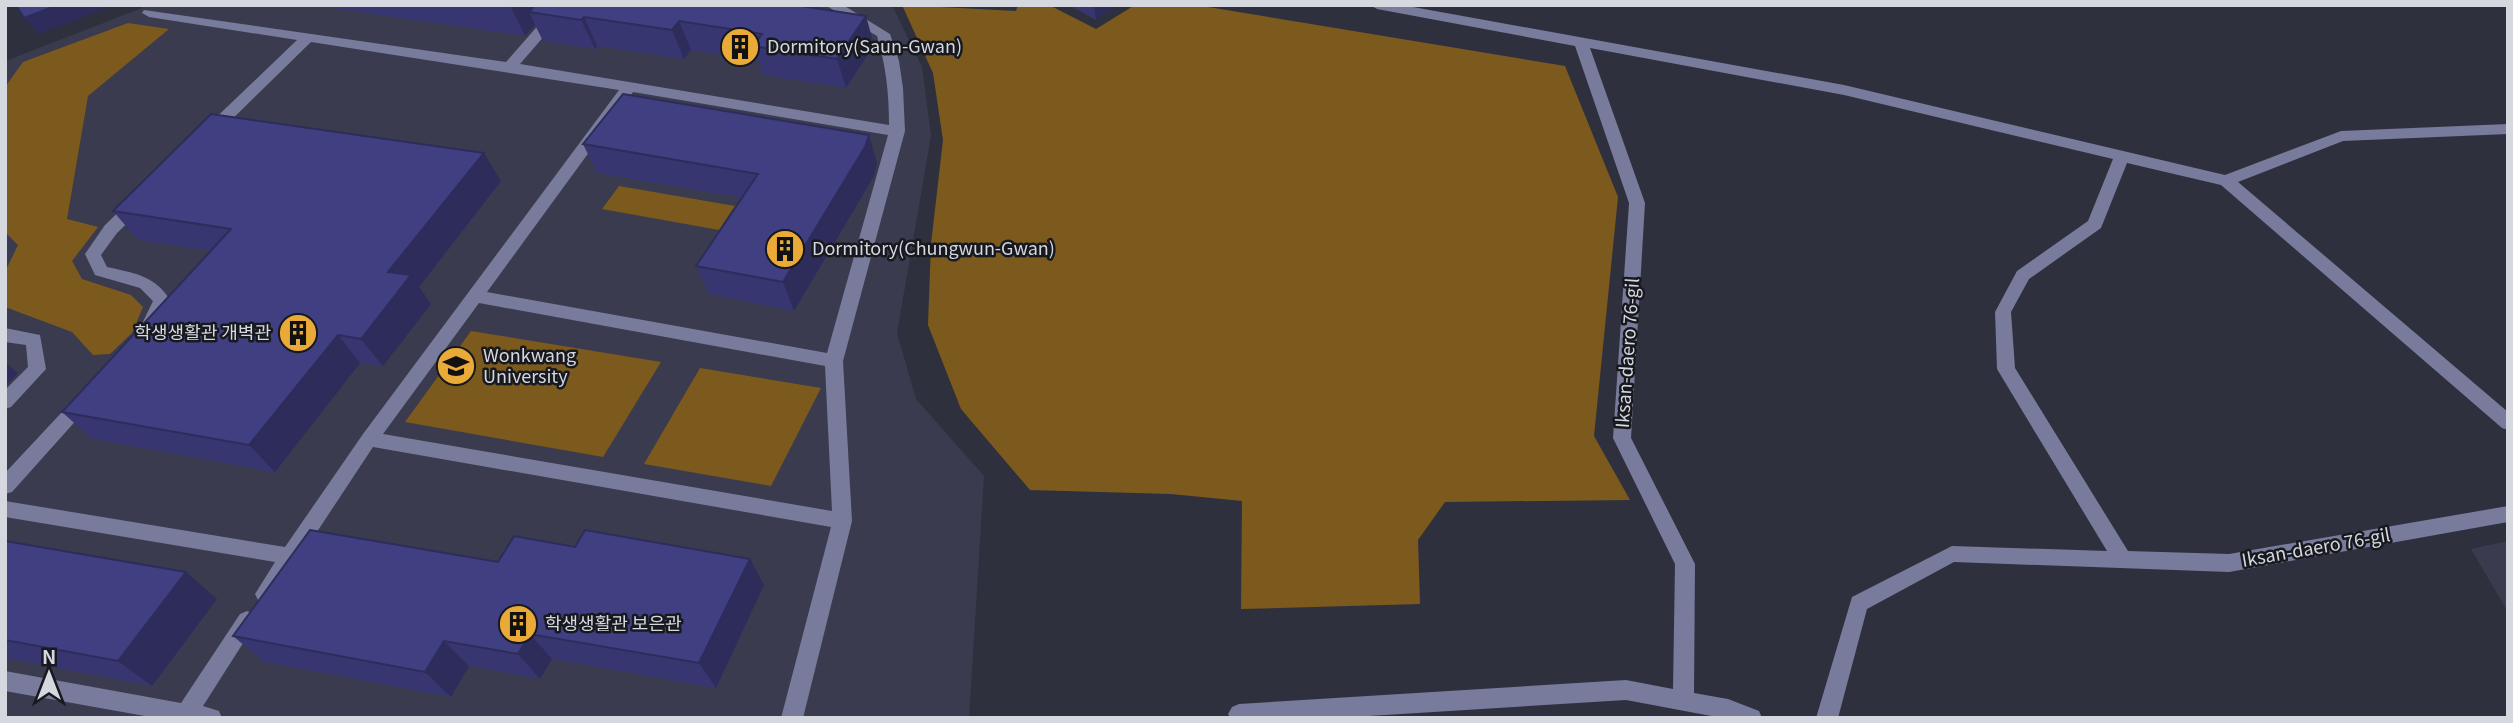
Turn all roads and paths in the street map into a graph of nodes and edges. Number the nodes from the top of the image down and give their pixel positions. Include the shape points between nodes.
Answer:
1 (159, 5) edge
2 (564, 5) edge
3 (832, 5) edge
4 (1377, 5) edge
5 (307, 37) junction
6 (1581, 43) junction
7 (509, 67) junction
8 (629, 87) junction
9 (2508, 128) edge
10 (897, 131) junction
11 (199, 143) edge
12 (2122, 157) junction
13 (2226, 181) junction
14 (150, 191) edge
15 (474, 296) junction
16 (5, 335) edge
17 (139, 340) edge
18 (834, 361) junction
19 (94, 389) edge
20 (5, 402) edge
21 (2508, 423) edge
22 (369, 439) junction
23 (5, 486) edge
24 (5, 509) edge
25 (2508, 514) edge
26 (842, 521) junction
27 (290, 556) junction
28 (2123, 560) junction
29 (5, 681) edge
30 (1683, 701) junction
31 (1240, 714) dead end
32 (185, 716) edge
33 (212, 718) edge
34 (792, 718) edge
35 (1752, 718) edge
36 (1827, 718) edge

1 - 5 street via 149,13
2 - 7 street
3 - 10 street via 883,34 896,88
4 - 6 street
5 - 7 street
5 - 11 street
6 - 12 street via 1844,90
6 - 30 street, Iksan-daero 76-gil via 1637,203 1622,438 1685,564
7 - 8 street
8 - 10 street
8 - 15 street
9 - 13 street via 2341,136
10 - 18 street
12 - 13 street
12 - 28 street via 2095,224 2023,275 2003,312 2006,369
13 - 21 street
14 - 17 street via 93,254 101,271 146,283 162,300
15 - 18 street
15 - 22 street
16 - 20 street via 34,340 37,369
18 - 26 street
19 - 23 street
22 - 26 street
22 - 27 street
24 - 27 street
25 - 28 street, Iksan-daero 76-gil via 2229,563
26 - 34 street
27 - 32 street
28 - 36 street, Iksan-daero 76-gil via 1952,554 1859,603
29 - 32 street
30 - 31 street via 1626,690
30 - 35 street
32 - 33 street

